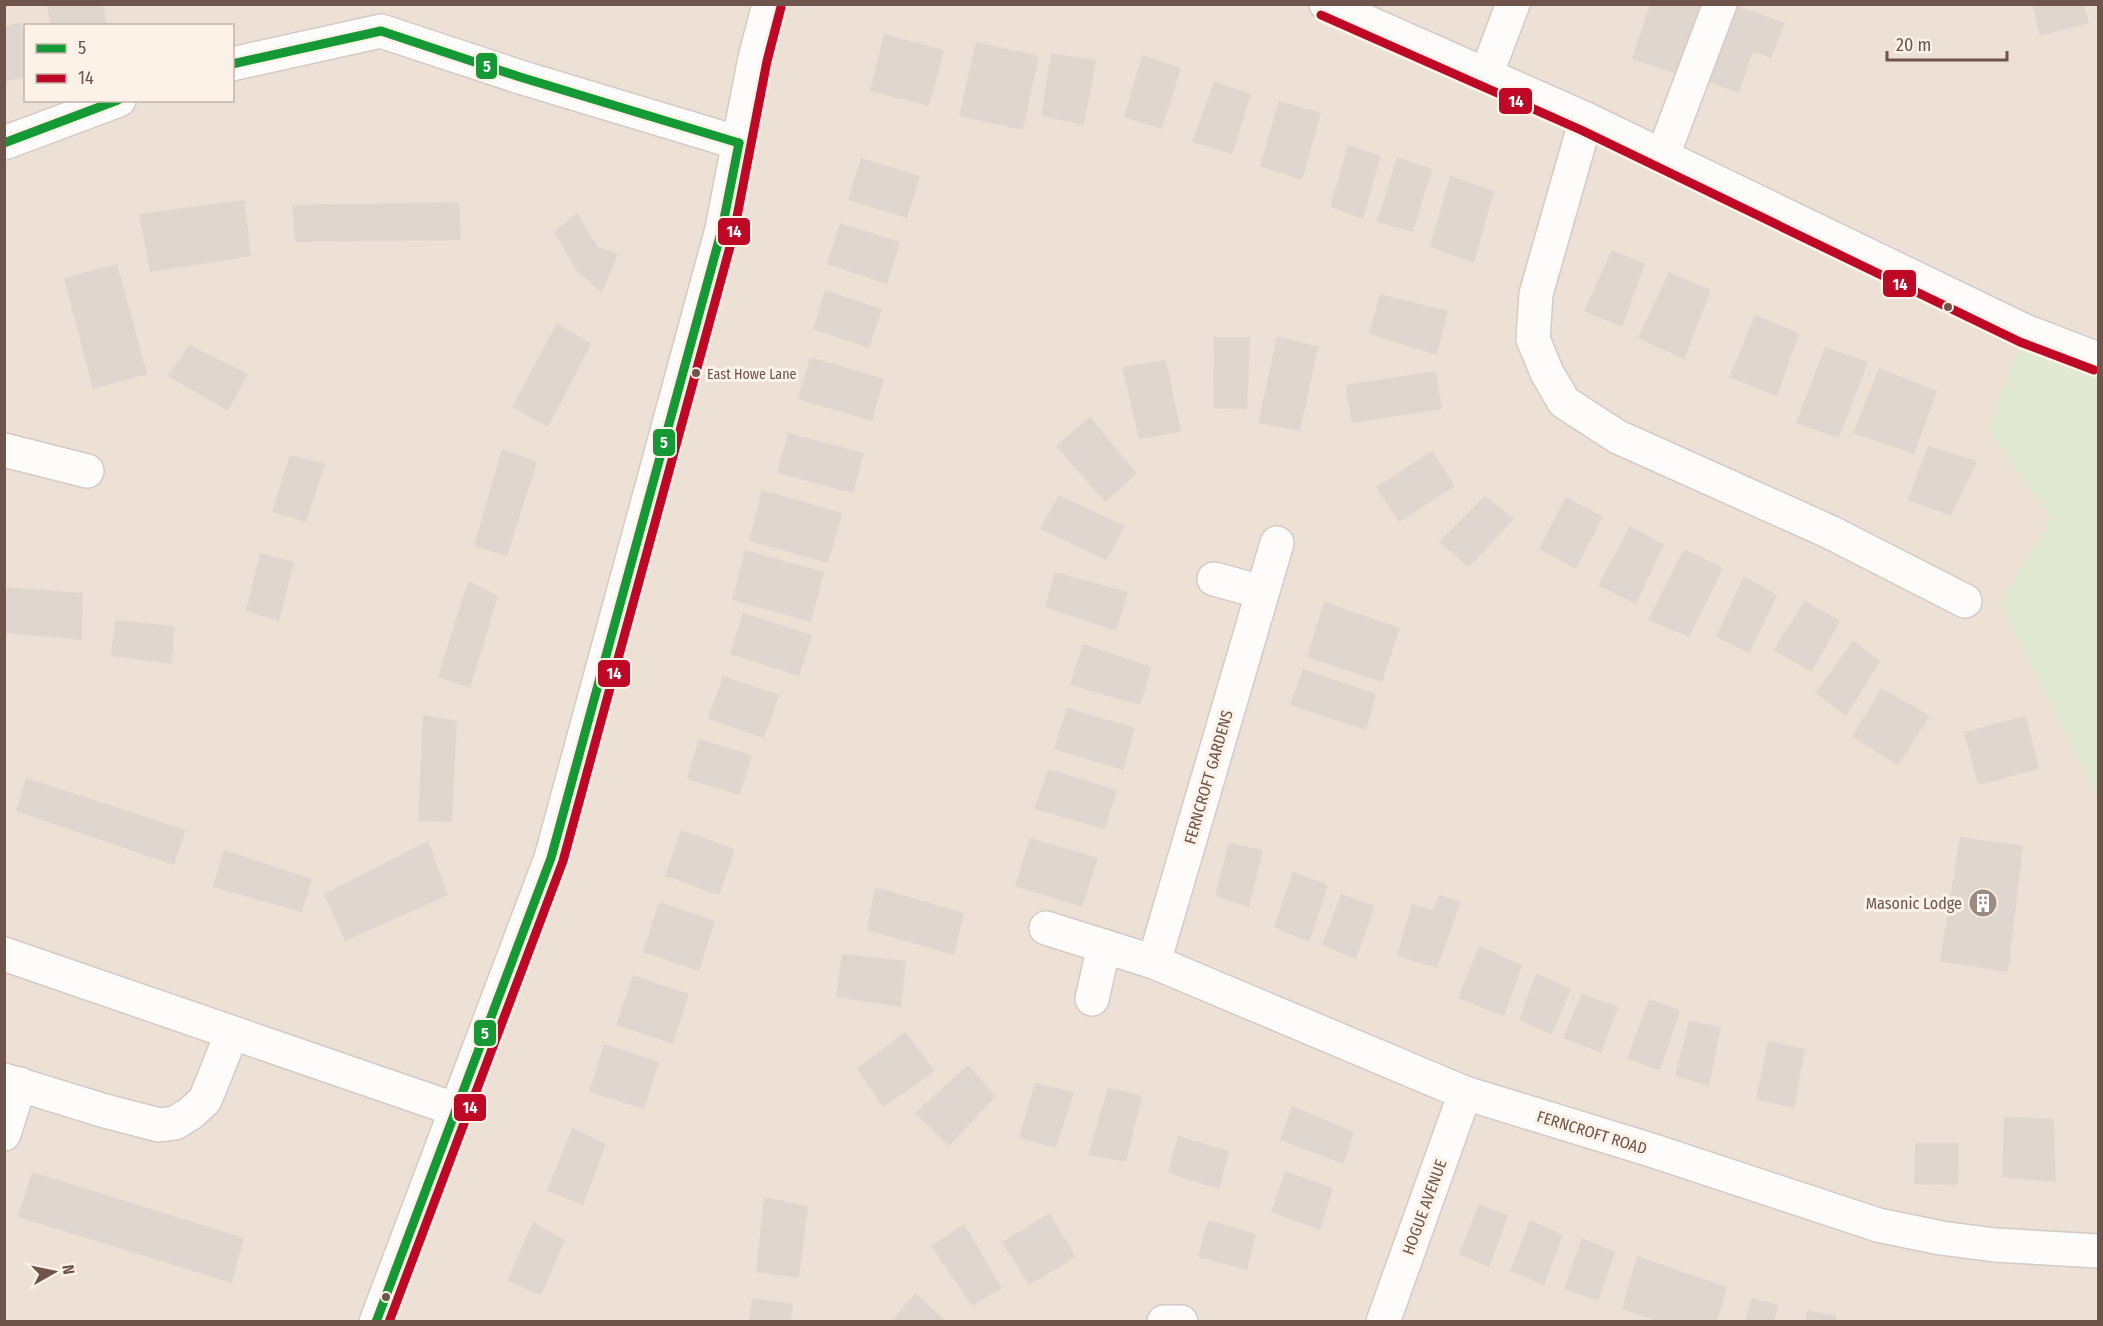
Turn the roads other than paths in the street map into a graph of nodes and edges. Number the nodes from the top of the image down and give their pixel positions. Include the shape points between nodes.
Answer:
1 (769, 4) edge
2 (1326, 4) edge
3 (1513, 4) edge
4 (1720, 4) edge
5 (234, 64) edge
6 (1486, 75) junction
7 (114, 102) edge
8 (1586, 119) junction
9 (4, 143) edge
10 (739, 143) junction
11 (1663, 155) junction
12 (2098, 359) edge
13 (4, 450) edge
14 (87, 471) dead end
15 (1277, 543) dead end
16 (1214, 579) dead end
17 (1262, 592) junction
18 (1965, 601) dead end
19 (1046, 928) dead end
20 (1104, 946) junction
21 (4, 954) edge
22 (1154, 962) junction
23 (1092, 999) dead end
24 (232, 1033) junction
25 (12, 1082) edge
26 (1464, 1093) junction
27 (457, 1110) junction
28 (4, 1134) edge
29 (2098, 1251) edge
30 (376, 1322) edge
31 (1164, 1322) edge
32 (1181, 1322) edge
33 (1383, 1322) edge

1 - 10 street
2 - 6 street
3 - 6 street
4 - 11 street
5 - 10 street via 381,31
6 - 8 street
7 - 9 street
8 - 11 street
8 - 18 street via 1536,294 1533,339 1564,402 1618,437 1830,532
10 - 27 street via 722,229 551,858
11 - 12 street via 2025,331
13 - 14 street
15 - 17 street, FERNCROFT GARDENS
16 - 17 street
17 - 22 street, FERNCROFT GARDENS
19 - 20 street, FERNCROFT ROAD
20 - 22 street, FERNCROFT ROAD
20 - 23 street
21 - 24 street
22 - 26 street, FERNCROFT ROAD
24 - 25 street via 205,1100 175,1123 159,1125 105,1112
24 - 27 street
25 - 28 street
26 - 29 street, FERNCROFT ROAD via 1651,1149 1878,1225 1995,1245
26 - 33 street, HOGUE AVENUE
27 - 30 street
31 - 32 street

